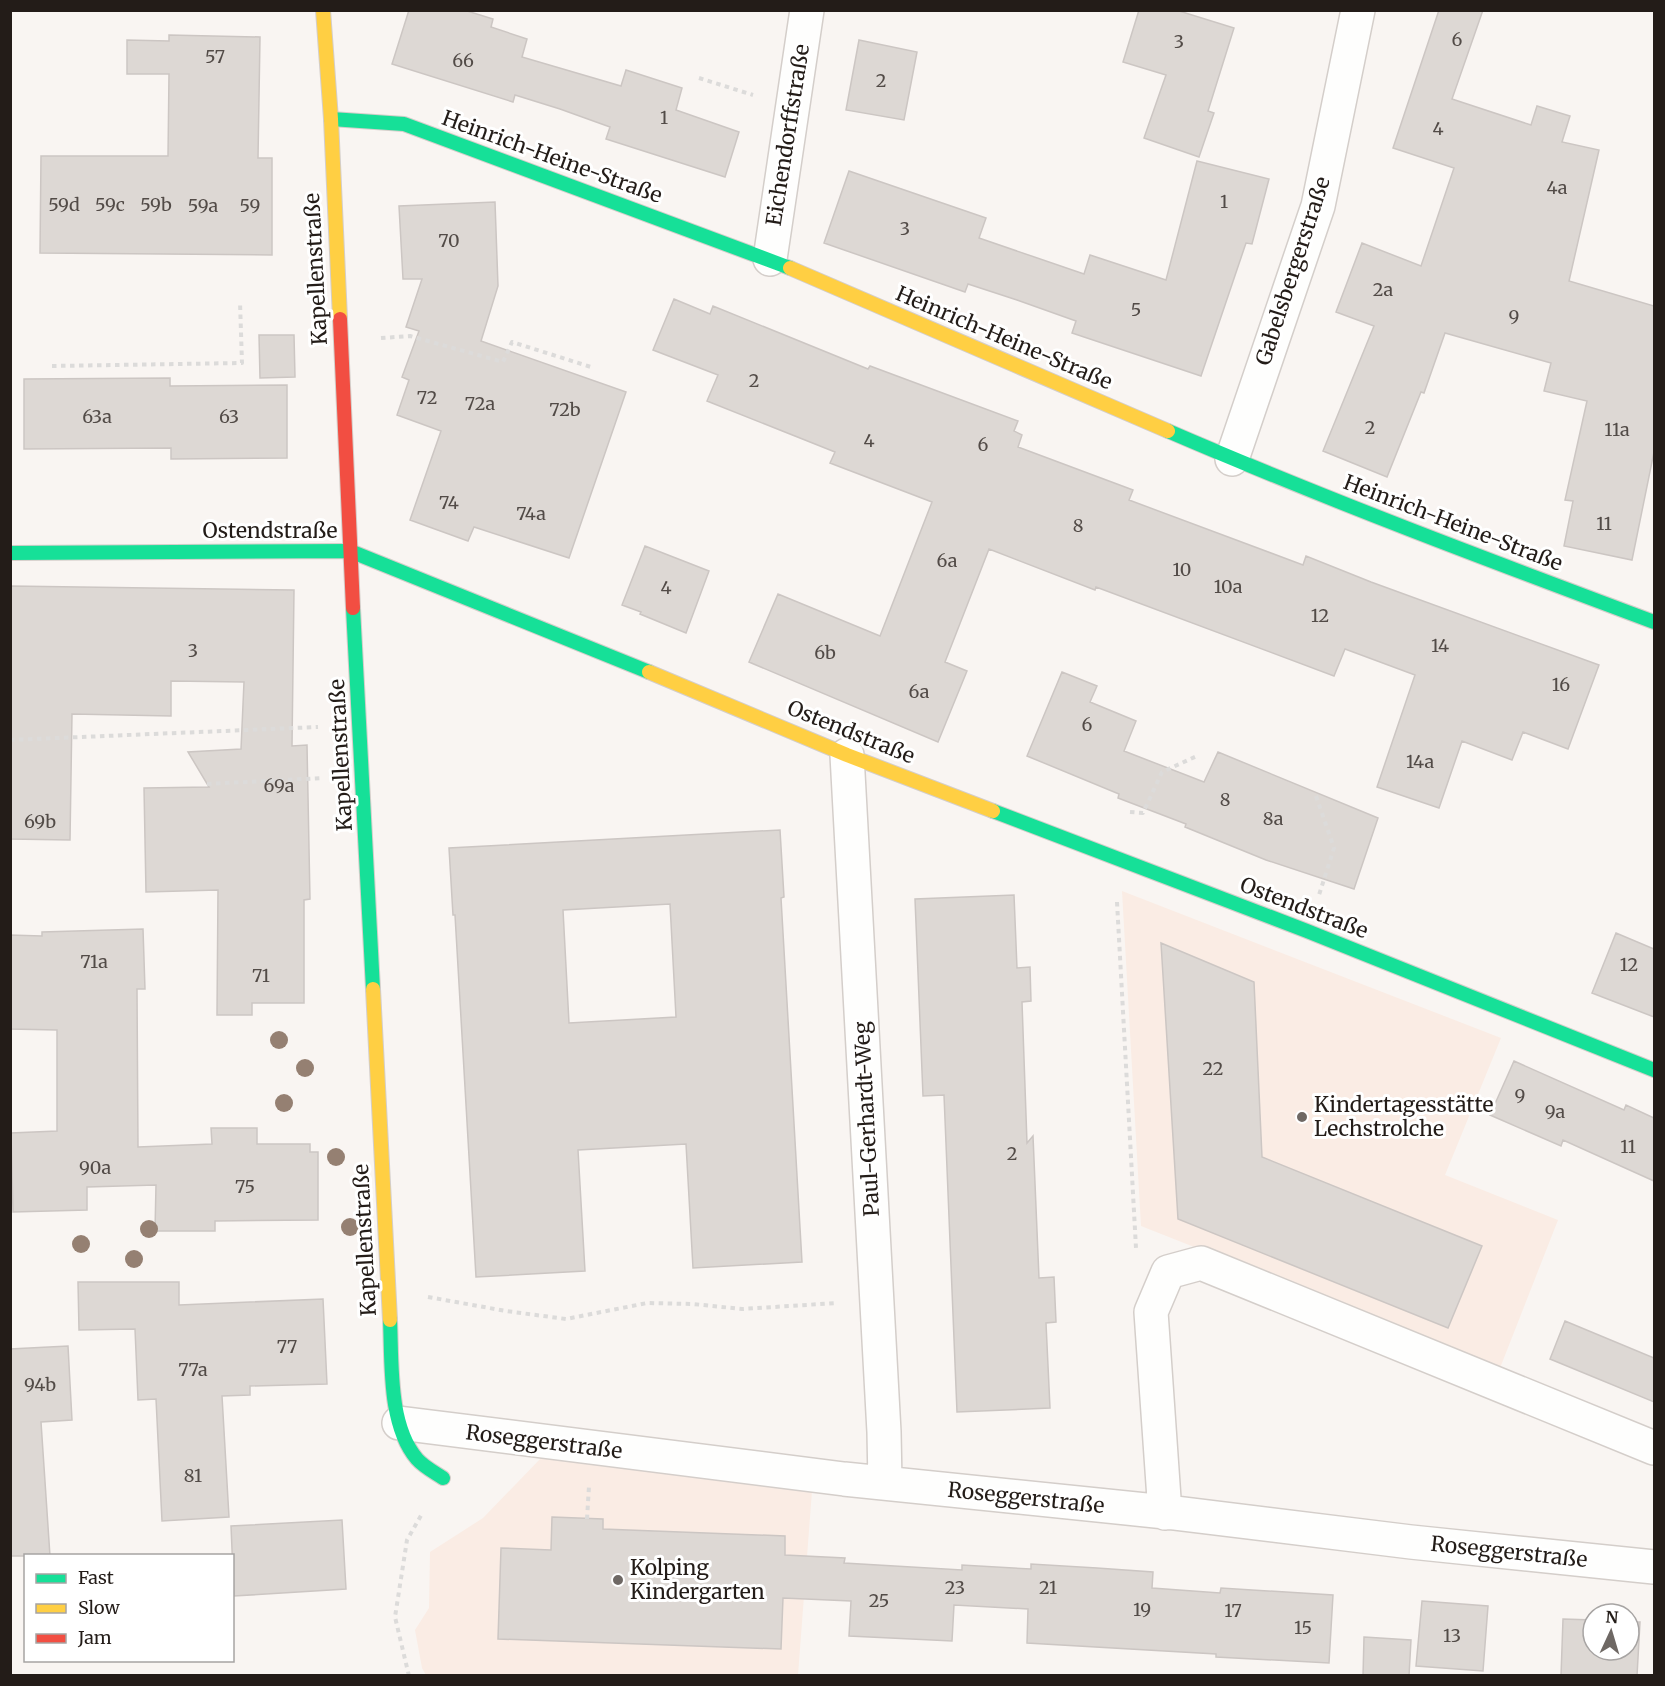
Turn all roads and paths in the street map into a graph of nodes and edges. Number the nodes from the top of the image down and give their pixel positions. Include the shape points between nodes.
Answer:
1 (323, 10) edge
2 (807, 10) edge
3 (1358, 10) edge
4 (699, 78) dead end
5 (793, 107) junction
6 (331, 118) junction
7 (770, 259) junction
8 (240, 302) dead end
9 (341, 342) junction
10 (52, 366) dead end
11 (591, 367) dead end
12 (1232, 459) junction
13 (350, 551) junction
14 (10, 553) edge
15 (1654, 622) edge
16 (360, 726) junction
17 (10, 740) edge
18 (848, 755) junction
19 (1197, 756) dead end
20 (363, 776) junction
21 (207, 784) dead end
22 (1316, 796) dead end
23 (1130, 812) dead end
24 (1115, 856) junction
25 (1307, 931) junction
26 (1654, 1070) edge
27 (1136, 1250) dead end
28 (388, 1293) junction
29 (877, 1301) junction
30 (399, 1423) junction
31 (1654, 1448) edge
32 (442, 1479) joint
33 (885, 1483) junction
34 (1165, 1512) junction
35 (1654, 1567) edge
36 (409, 1676) edge

1 - 6 street, Kapellenstraße
2 - 5 street, Eichendorffstraße
3 - 12 street, Gabelsbergerstraße via 1318,206
4 - 5 path
5 - 7 street, Eichendorffstraße
6 - 7 street, Heinrich-Heine-Straße via 404,124
6 - 9 street, Kapellenstraße
7 - 12 street, Heinrich-Heine-Straße
8 - 10 path via 242,363
9 - 11 path via 410,336 503,362 512,342
9 - 13 street, Kapellenstraße
12 - 15 street, Heinrich-Heine-Straße via 1447,546
13 - 14 street, Ostendstraße
13 - 16 street, Kapellenstraße
13 - 18 street, Ostendstraße
16 - 17 path
16 - 20 street, Kapellenstraße
18 - 24 street, Ostendstraße
18 - 29 street, Paul-Gerhardt-Weg
19 - 23 path via 1162,772 1143,813
20 - 21 path
20 - 28 street, Kapellenstraße
22 - 25 path via 1334,848
24 - 25 street, Ostendstraße
24 - 27 path
25 - 26 street, Ostendstraße
28 - 29 path via 566,1319 647,1303 742,1308
28 - 30 street, Kapellenstraße
29 - 33 street, Paul-Gerhardt-Weg
30 - 32 street, Kapellenstraße via 417,1460
30 - 33 street, Roseggerstraße
31 - 34 street via 1201,1263 1168,1272 1151,1312
32 - 36 path via 407,1540 394,1617
33 - 34 street, Roseggerstraße
34 - 35 street, Roseggerstraße

